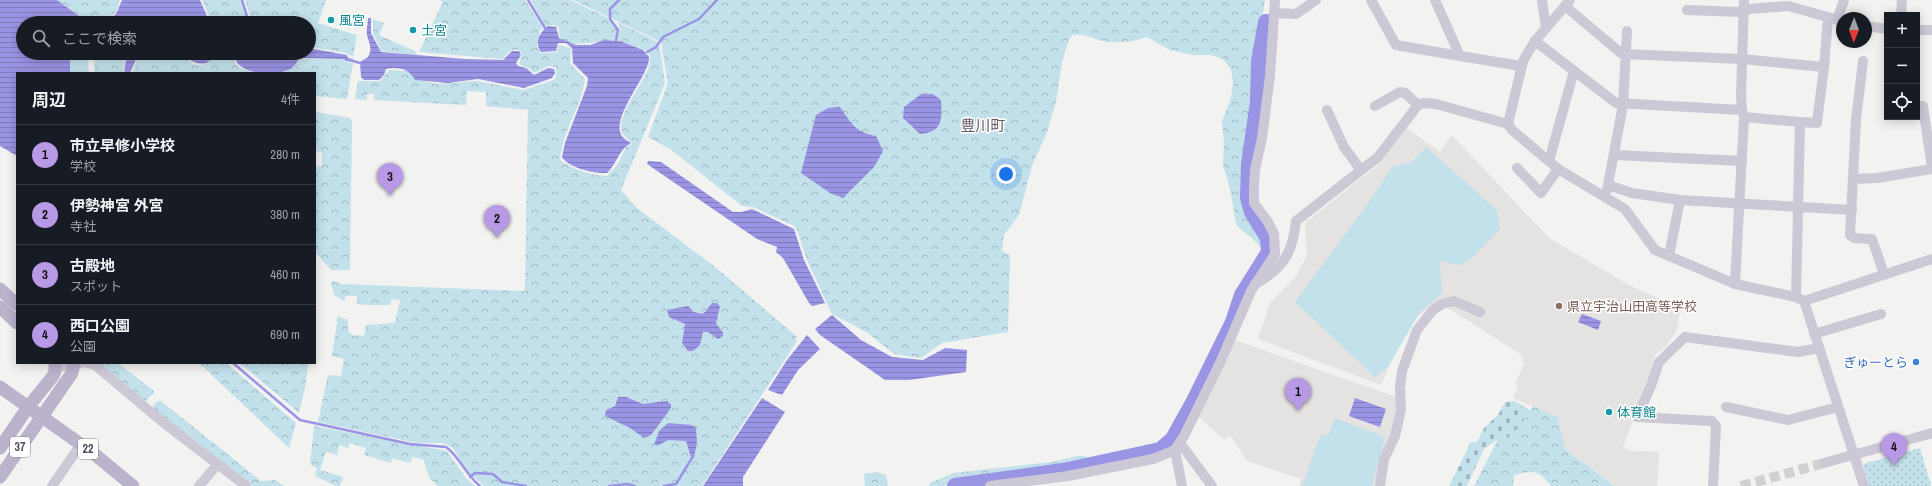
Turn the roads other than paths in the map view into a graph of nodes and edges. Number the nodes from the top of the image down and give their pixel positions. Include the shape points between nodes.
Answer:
1 (1275, 0) edge
2 (1316, 0) edge
3 (1371, 0) edge
4 (1435, 0) edge
5 (1542, 0) edge
6 (1744, 0) edge
7 (1844, 0) edge
8 (1902, 0) edge
9 (1567, 3) edge
10 (1687, 10) dead end
11 (1745, 11) junction
12 (1901, 12) edge
13 (1274, 13) junction
14 (1835, 20) edge
15 (1872, 27) edge
16 (1546, 28) junction
17 (1884, 29) edge
18 (1920, 30) edge
19 (1932, 30) edge
20 (1627, 31) dead end
21 (1535, 41) junction
22 (1626, 54) junction
23 (1460, 56) junction
24 (1742, 59) junction
25 (1863, 61) dead end
26 (1521, 66) junction
27 (1824, 67) junction
28 (1574, 71) junction
29 (1418, 105) junction
30 (1623, 105) junction
31 (1375, 106) dead end
32 (1924, 106) edge
33 (1327, 110) dead end
34 (1743, 114) junction
35 (1800, 122) junction
36 (1508, 124) junction
37 (1614, 155) junction
38 (1549, 161) junction
39 (1742, 161) junction
40 (1517, 168) dead end
41 (1932, 168) edge
42 (1558, 169) junction
43 (1361, 170) junction
44 (1853, 179) junction
45 (1608, 185) junction
46 (1606, 196) junction
47 (1680, 200) junction
48 (1740, 204) junction
49 (1799, 207) junction
50 (1852, 210) junction
51 (1669, 256) junction
52 (1932, 259) edge
53 (1884, 274) junction
54 (1256, 284) junction
55 (1735, 284) junction
56 (0, 289) edge
57 (1800, 299) junction
58 (16, 304) edge
59 (0, 307) edge
60 (1480, 312) dead end
61 (1881, 314) dead end
62 (16, 322) edge
63 (1814, 334) junction
64 (1819, 348) junction
65 (68, 364) edge
66 (79, 364) edge
67 (88, 364) edge
68 (55, 365) edge
69 (0, 387) edge
70 (28, 407) junction
71 (1726, 407) dead end
72 (1838, 407) junction
73 (40, 417) junction
74 (1932, 433) edge
75 (81, 444) junction
76 (1177, 446) junction
77 (0, 448) edge
78 (1853, 455) junction
79 (1824, 463) tunnel mouth
80 (217, 465) junction
81 (1068, 476) junction
82 (0, 477) edge
83 (52, 486) edge
84 (133, 486) edge
85 (199, 486) edge
86 (246, 486) edge
87 (990, 486) edge
88 (1072, 486) edge
89 (1182, 486) edge
90 (1212, 486) edge
91 (1380, 486) edge
92 (1713, 486) edge
93 (1864, 486) edge

1 - 13 street
2 - 13 street via 1296,14
3 - 23 street via 1396,45
4 - 23 street
5 - 16 street
6 - 11 street
7 - 14 street
8 - 12 street
9 - 16 street
9 - 22 street via 1622,54
10 - 11 street
11 - 14 street via 1788,6
11 - 24 street
13 - 54 street via 1267,96 1255,170 1254,196 1256,208 1272,227 1276,246 1274,258
14 - 27 street
15 - 17 street
16 - 21 street
18 - 19 street
20 - 22 street
21 - 26 street
21 - 28 street
22 - 24 street
22 - 30 street
23 - 26 street
24 - 27 street
24 - 34 street
25 - 44 street
26 - 36 street
27 - 35 street via 1817,123
28 - 30 street via 1616,103
28 - 38 street
29 - 31 street via 1405,93 1400,92
29 - 36 street via 1436,104
29 - 43 street via 1378,157
30 - 34 street
30 - 37 street
32 - 41 street
33 - 43 street via 1344,147
34 - 35 street
34 - 39 street
35 - 49 street
36 - 38 street
37 - 39 street
37 - 45 street
38 - 42 street
39 - 48 street
40 - 42 street via 1541,193
41 - 44 street via 1876,178
42 - 46 street
43 - 54 street via 1296,221 1293,242 1287,257 1268,277
44 - 50 street
45 - 46 street
45 - 47 street via 1632,193
46 - 51 street via 1630,214 1655,250
47 - 48 street
47 - 51 street
48 - 49 street
48 - 55 street
49 - 50 street
49 - 57 street
50 - 53 street via 1850,235 1854,238 1872,239
51 - 55 street
52 - 53 street
53 - 57 street
54 - 76 street via 1220,363
55 - 57 street
56 - 58 main road
57 - 63 street
59 - 62 main road
60 - 91 street via 1454,301 1442,304 1433,310 1417,330 1402,371 1401,410 1395,436 1384,459
61 - 63 street
63 - 64 street
64 - 72 street
64 - 92 street via 1798,352 1685,338 1658,362 1651,386 1637,417 1712,421 1716,426
65 - 68 street
66 - 73 main road
67 - 80 street via 95,365
68 - 70 main road via 53,376
69 - 70 main road, 22
70 - 73 main road, 22
70 - 77 main road, 37
71 - 72 street via 1788,420
72 - 78 street
73 - 75 main road, 22
73 - 82 main road, 37
74 - 78 street
75 - 83 street
75 - 84 main road, 22
76 - 81 street via 1154,459
76 - 89 street
76 - 90 street
78 - 79 street
78 - 93 street
80 - 85 street
80 - 86 street
81 - 87 street
81 - 88 street

